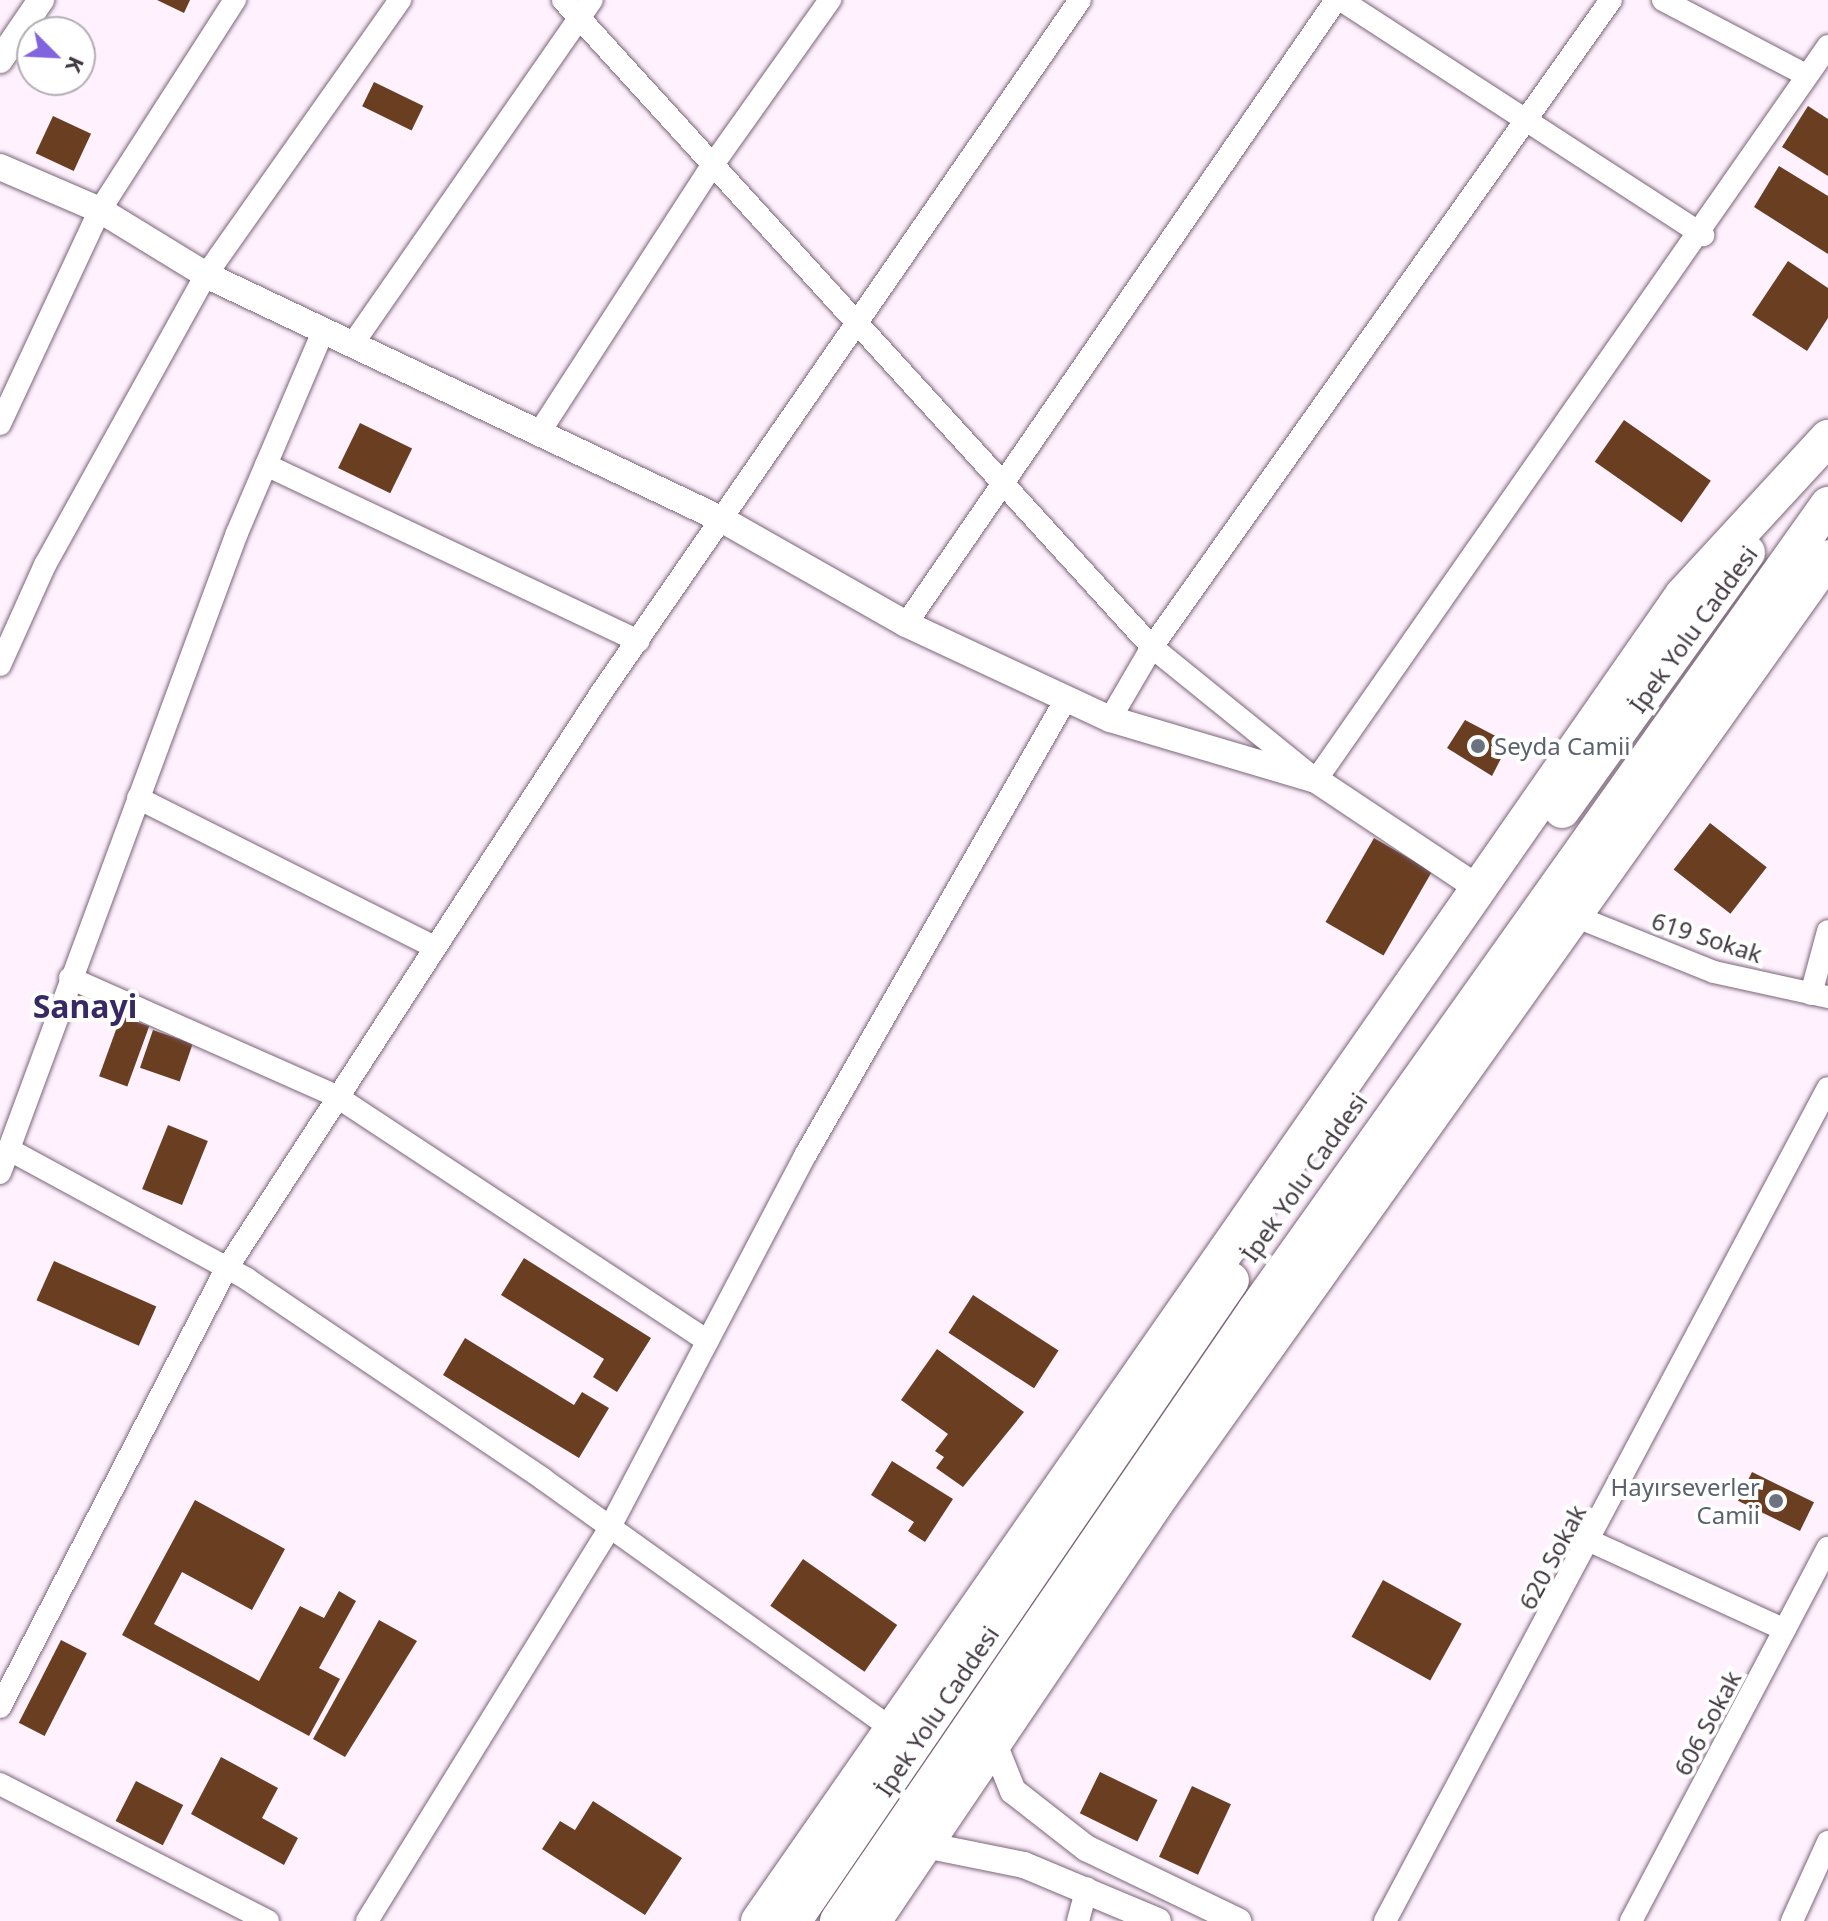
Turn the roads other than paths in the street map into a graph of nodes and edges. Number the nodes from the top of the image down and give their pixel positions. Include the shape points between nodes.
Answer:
1 (41, 0) edge
2 (235, 0) edge
3 (400, 0) edge
4 (563, 0) edge
5 (830, 0) edge
6 (1080, 0) edge
7 (1338, 0) edge
8 (1611, 0) edge
9 (1663, 0) edge
10 (586, 9) edge
11 (1828, 46) edge
12 (0, 60) edge
13 (1806, 75) junction
14 (1529, 122) junction
15 (712, 166) junction
16 (0, 167) edge
17 (100, 210) junction
18 (1703, 235) junction
19 (206, 275) junction
20 (856, 326) junction
21 (323, 331) junction
22 (352, 345) junction
23 (0, 424) edge
24 (539, 433) junction
25 (1828, 440) edge
26 (266, 465) junction
27 (1001, 483) junction
28 (1828, 505) edge
29 (723, 520) junction
30 (1828, 558) edge
31 (906, 624) junction
32 (638, 641) junction
33 (1152, 647) junction
34 (0, 665) edge
35 (1066, 699) junction
36 (1110, 719) junction
37 (1316, 780) junction
38 (138, 798) junction
39 (1478, 888) junction
40 (1572, 915) junction
41 (1828, 931) edge
42 (434, 947) junction
43 (70, 978) junction
44 (1822, 994) edge
45 (1828, 1088) edge
46 (336, 1096) junction
47 (8, 1149) junction
48 (0, 1173) edge
49 (227, 1268) junction
50 (708, 1341) junction
51 (610, 1527) junction
52 (1590, 1541) junction
53 (1828, 1548) edge
54 (1785, 1630) junction
55 (0, 1707) edge
56 (889, 1727) junction
57 (994, 1744) junction
58 (0, 1784) edge
59 (1828, 1842) edge
60 (925, 1845) junction
61 (1087, 1888) junction
62 (268, 1921) edge
63 (367, 1921) edge
64 (759, 1921) edge
65 (793, 1921) edge
66 (838, 1921) edge
67 (873, 1921) edge
68 (1078, 1921) edge
69 (1158, 1921) edge
70 (1238, 1921) edge
71 (1385, 1921) edge
72 (1631, 1921) edge
73 (1792, 1921) edge

1 - 12 street
2 - 17 street
3 - 19 street
4 - 10 street
5 - 15 street
6 - 20 street
7 - 14 street
7 - 27 street
8 - 14 street
9 - 13 street
10 - 15 street
10 - 22 street
11 - 13 street
13 - 18 street
14 - 18 street
14 - 33 street
15 - 20 street
15 - 24 street
16 - 17 street
17 - 19 street
17 - 23 street
18 - 37 street
19 - 21 street
19 - 34 street via 45,565
20 - 27 street
20 - 29 street
21 - 22 street
21 - 26 street
22 - 24 street
24 - 29 street
25 - 39 highway via 1683,595
25 - 65 highway, İpek Yolu Caddesi via 1220,1295
26 - 32 street
26 - 38 street
27 - 31 street
27 - 33 street
28 - 66 highway, İpek Yolu Caddesi via 1265,1297
29 - 31 street
29 - 32 street
30 - 40 highway
31 - 35 street
32 - 42 street
33 - 36 street
33 - 37 street
35 - 36 street
35 - 50 street
36 - 37 street
37 - 39 street
38 - 42 street
38 - 43 street
39 - 56 highway
40 - 44 street, 619 Sokak via 1714,972
40 - 57 highway
41 - 44 street
42 - 46 street
43 - 46 street
43 - 47 street
45 - 52 street, 620 Sokak
46 - 49 street
46 - 50 street
47 - 48 street
47 - 49 street
49 - 51 street
49 - 55 street
50 - 51 street
51 - 56 street
51 - 63 street
52 - 54 street
52 - 71 street, 620 Sokak
53 - 54 street, 606 Sokak
54 - 72 street, 606 Sokak
56 - 64 highway
57 - 60 highway
57 - 70 street via 1013,1791 1086,1848
58 - 62 street
59 - 73 street
60 - 61 street via 1024,1865
60 - 67 highway
61 - 68 street
61 - 69 street

